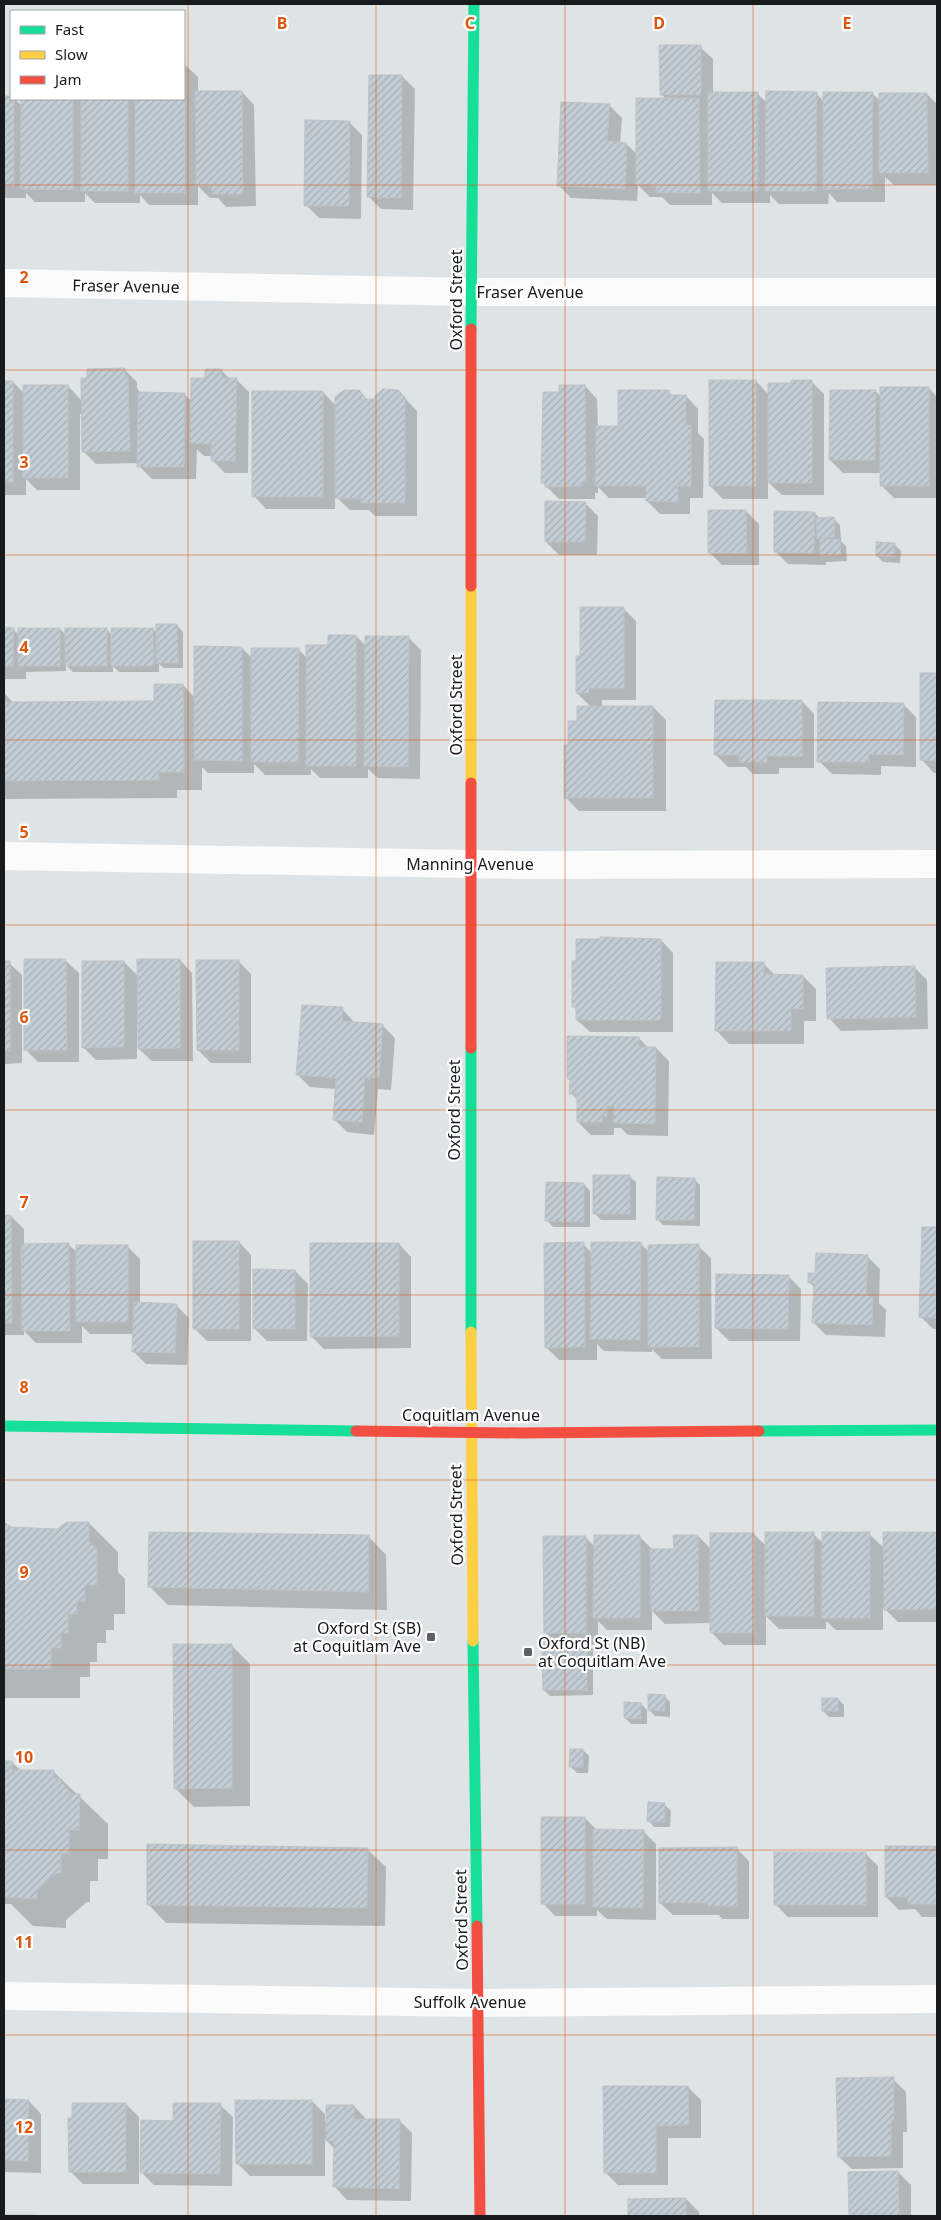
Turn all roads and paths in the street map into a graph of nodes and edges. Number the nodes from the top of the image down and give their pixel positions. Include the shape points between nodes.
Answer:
1 (474, 4) edge
2 (4, 283) edge
3 (472, 292) junction
4 (937, 292) edge
5 (4, 856) edge
6 (471, 864) junction
7 (937, 864) edge
8 (4, 1426) edge
9 (937, 1430) edge
10 (471, 1432) junction
11 (4, 1996) edge
12 (937, 1999) edge
13 (478, 2003) junction
14 (480, 2216) edge

1 - 3 main road, Oxford Street
2 - 3 street, Fraser Avenue
3 - 4 street, Fraser Avenue
3 - 6 main road, Oxford Street
5 - 6 street, Manning Avenue
6 - 7 street, Manning Avenue
6 - 10 main road, Oxford Street
8 - 10 main road, Coquitlam Avenue
9 - 10 main road, Coquitlam Avenue
10 - 13 main road, Oxford Street
11 - 13 street, Suffolk Avenue
12 - 13 street, Suffolk Avenue
13 - 14 main road, Oxford Street

